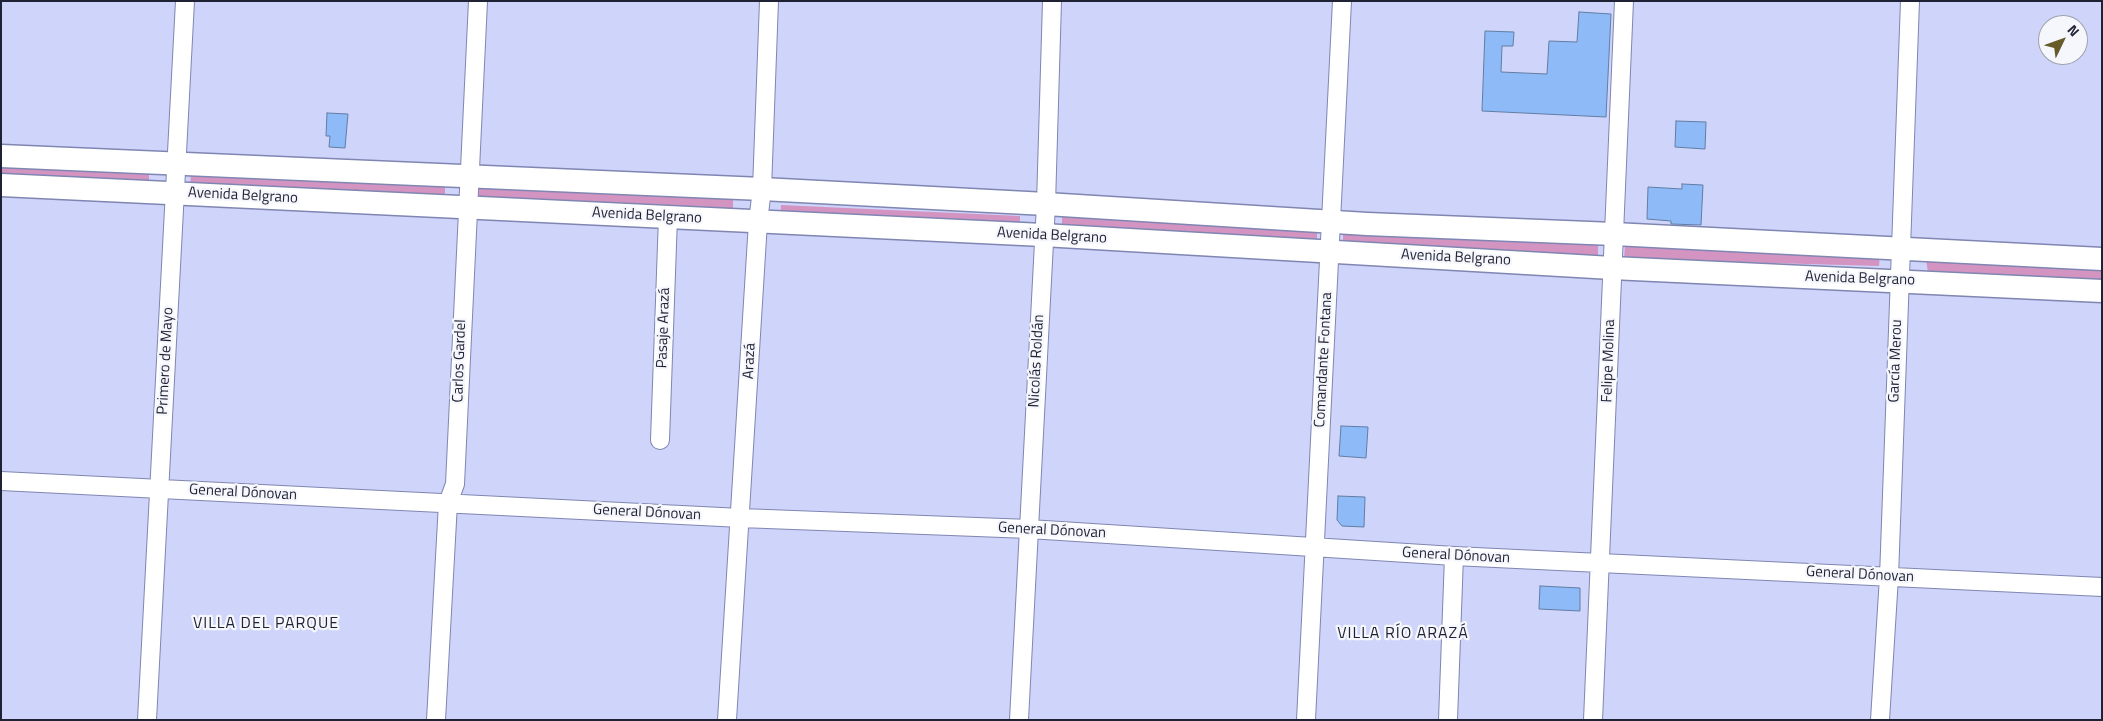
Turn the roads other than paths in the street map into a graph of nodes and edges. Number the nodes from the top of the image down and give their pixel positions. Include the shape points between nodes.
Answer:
1 (185, 1) edge
2 (478, 1) edge
3 (769, 1) edge
4 (1052, 1) edge
5 (1342, 1) edge
6 (1624, 1) edge
7 (1910, 1) edge
8 (1, 156) edge
9 (176, 163) junction
10 (471, 177) junction
11 (1, 185) edge
12 (762, 190) junction
13 (174, 192) junction
14 (1046, 204) junction
15 (467, 208) junction
16 (668, 217) junction
17 (1332, 221) junction
18 (758, 222) junction
19 (1614, 234) junction
20 (1043, 235) junction
21 (1900, 248) junction
22 (1330, 252) junction
23 (2102, 259) edge
24 (1612, 268) junction
25 (1899, 280) junction
26 (2102, 291) edge
27 (660, 440) dead end
28 (1, 481) edge
29 (161, 489) junction
30 (448, 503) junction
31 (741, 518) junction
32 (1029, 529) junction
33 (1313, 547) junction
34 (1454, 556) junction
35 (1601, 564) junction
36 (1889, 577) junction
37 (2102, 587) edge
38 (147, 720) edge
39 (436, 720) edge
40 (727, 720) edge
41 (1019, 720) edge
42 (1306, 720) edge
43 (1448, 720) edge
44 (1593, 720) edge
45 (1880, 720) edge

1 - 9 street, Primero de Mayo
2 - 10 street, Carlos Gardel
3 - 12 street, Arazá
4 - 14 street, Nicolás Roldán
5 - 17 street, Comandante Fontana
6 - 19 street, Felipe Molina
7 - 21 street, García Merou
8 - 9 main road, Avenida Belgrano
9 - 10 main road, Avenida Belgrano
9 - 13 street, Primero de Mayo
10 - 12 main road, Avenida Belgrano
10 - 15 street, Carlos Gardel
11 - 13 main road, Avenida Belgrano
12 - 14 main road, Avenida Belgrano
12 - 18 street, Arazá
13 - 15 main road, Avenida Belgrano
13 - 29 street, Primero de Mayo
14 - 17 main road, Avenida Belgrano
14 - 20 street, Nicolás Roldán
15 - 16 main road, Avenida Belgrano
15 - 30 street, Carlos Gardel via 456,484
16 - 18 main road, Avenida Belgrano
16 - 27 street, Pasaje Arazá
17 - 19 main road, Avenida Belgrano
17 - 22 street, Comandante Fontana
18 - 20 main road, Avenida Belgrano
18 - 31 street, Arazá
19 - 21 main road, Avenida Belgrano
19 - 24 street, Felipe Molina
20 - 22 main road, Avenida Belgrano
20 - 32 street, Nicolás Roldán
21 - 23 main road, Avenida Belgrano
21 - 25 street, García Merou
22 - 24 main road, Avenida Belgrano
22 - 33 street, Comandante Fontana
24 - 25 main road, Avenida Belgrano
24 - 35 street, Felipe Molina
25 - 26 main road, Avenida Belgrano
25 - 36 street, García Merou
28 - 29 street, General Dónovan
29 - 30 street, General Dónovan
29 - 38 street, Primero de Mayo
30 - 31 street, General Dónovan
30 - 39 street, Carlos Gardel
31 - 32 street, General Dónovan
31 - 40 street, Arazá
32 - 33 street, General Dónovan
32 - 41 street, Nicolás Roldán
33 - 34 street, General Dónovan
33 - 42 street, Comandante Fontana
34 - 35 street, General Dónovan
34 - 43 street
35 - 36 street, General Dónovan
35 - 44 street, Felipe Molina
36 - 37 street, General Dónovan
36 - 45 street, García Merou

